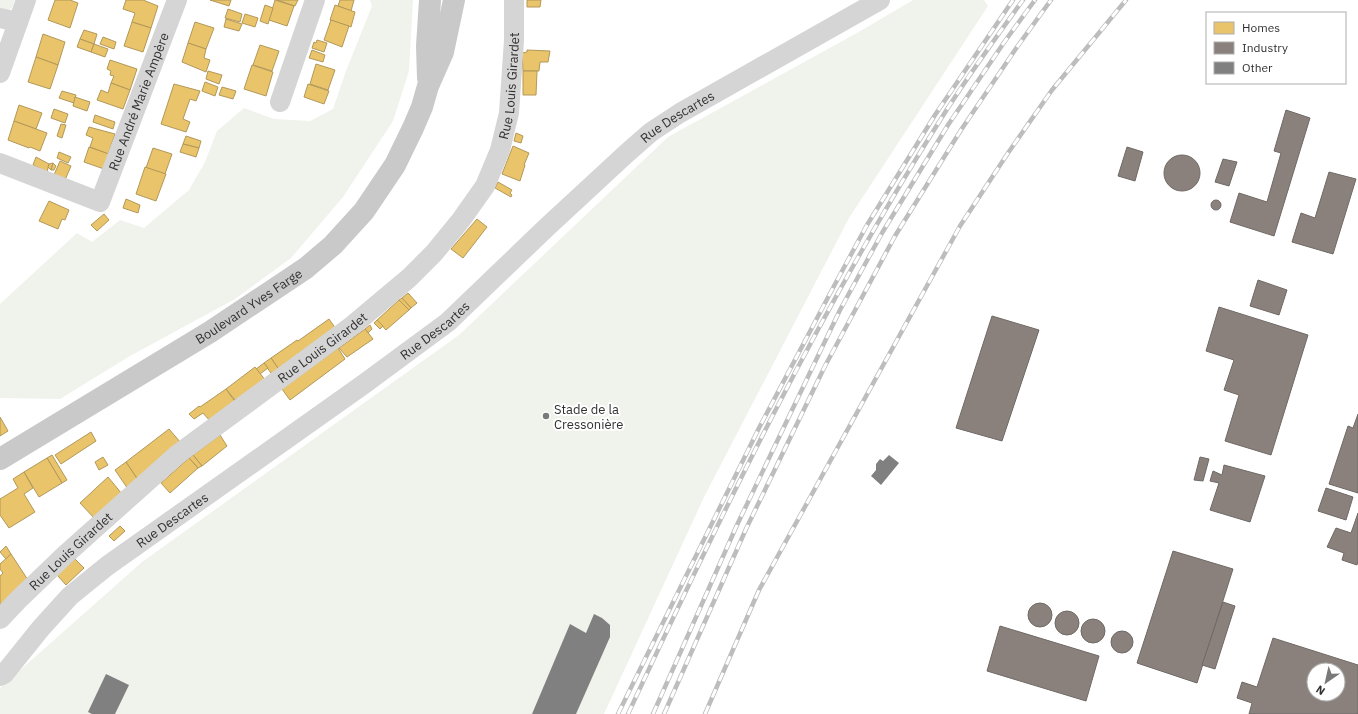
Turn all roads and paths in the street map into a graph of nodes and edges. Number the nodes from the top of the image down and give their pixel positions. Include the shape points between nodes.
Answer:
1 (26, 0) edge
2 (177, 0) edge
3 (315, 0) edge
4 (430, 0) edge
5 (454, 0) edge
6 (514, 0) edge
7 (880, 0) edge
8 (9, 20) edge
9 (0, 73) edge
10 (428, 86) junction
11 (280, 102) dead end
12 (0, 163) edge
13 (0, 459) edge
14 (0, 619) edge
15 (0, 676) edge

1 - 8 street
2 - 12 street, Rue André Marie Ampère via 100,202
3 - 11 street
4 - 10 main road, Boulevard Yves Farge
5 - 10 main road, Boulevard Yves Farge via 443,52
6 - 14 street, Rue Louis Girardet via 510,113 500,150 485,186 434,253 409,278 353,325 178,454 65,555
7 - 15 street, Rue Descartes via 651,132 448,322 107,566 70,596
8 - 9 street
10 - 13 main road, Boulevard Yves Farge via 414,128 396,165 364,211 333,245 295,276 210,332

